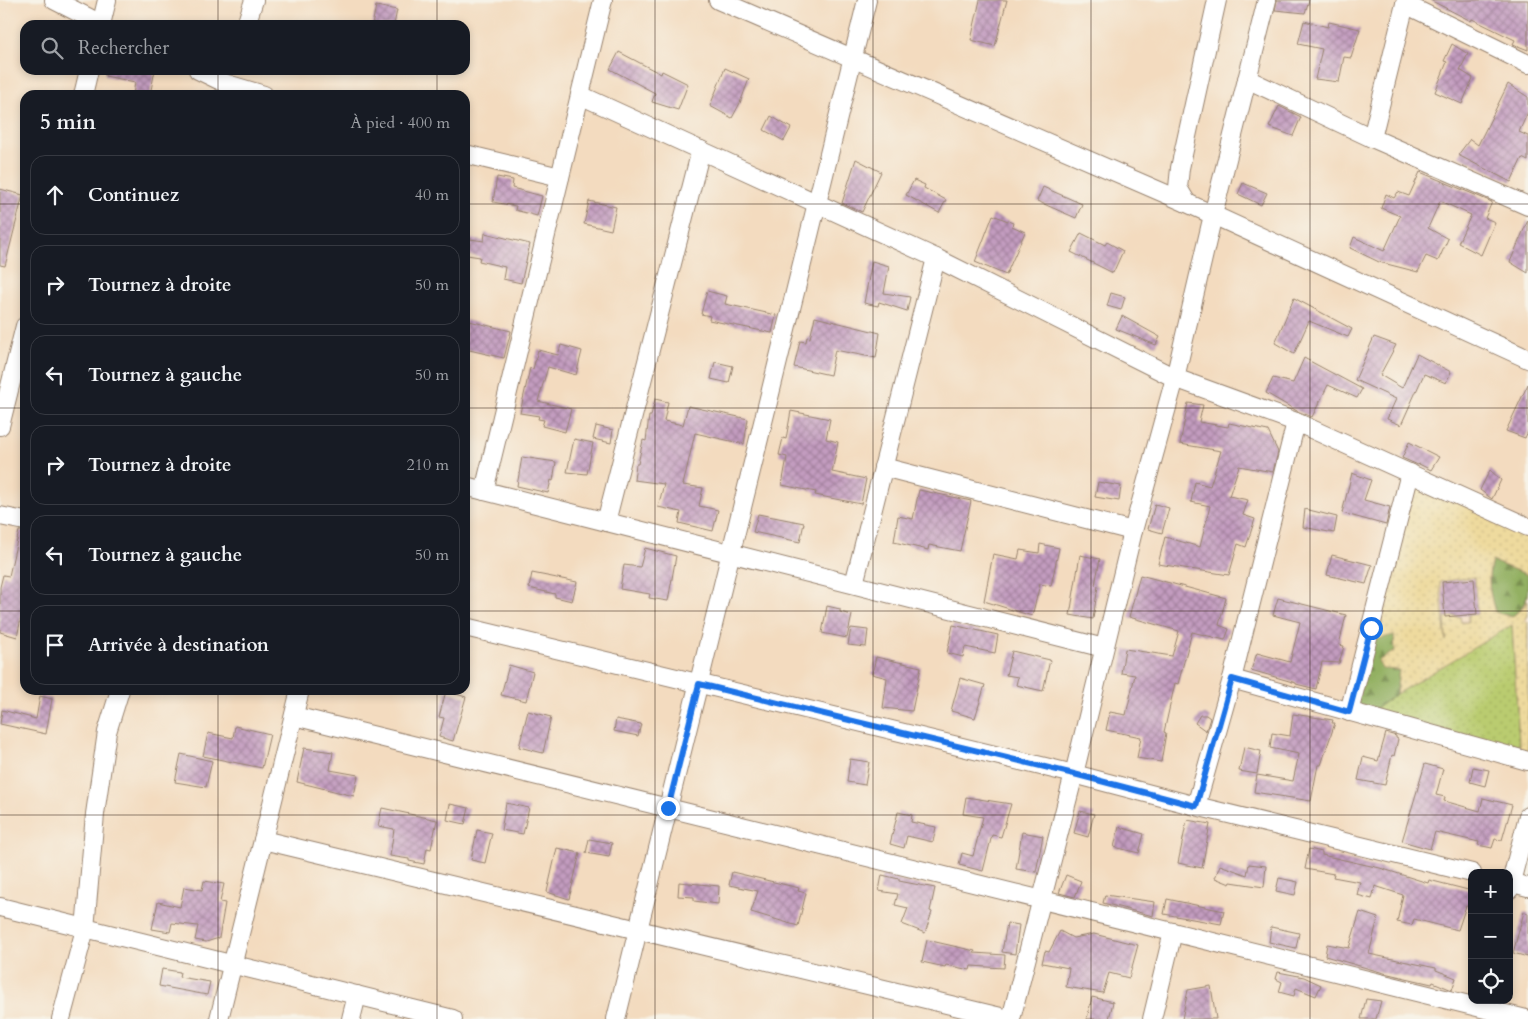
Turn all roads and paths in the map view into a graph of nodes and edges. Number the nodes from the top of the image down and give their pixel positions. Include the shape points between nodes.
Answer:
1 (54, 0) edge
2 (107, 0) edge
3 (254, 0) edge
4 (603, 0) edge
5 (868, 0) edge
6 (1217, 0) edge
7 (1267, 0) edge
8 (724, 1) edge
9 (1405, 2) edge
10 (92, 20) edge
11 (102, 20) edge
12 (248, 20) edge
13 (853, 58) junction
14 (1528, 64) edge
15 (88, 75) edge
16 (210, 75) edge
17 (1247, 79) junction
18 (228, 83) edge
19 (84, 90) edge
20 (249, 90) edge
21 (580, 95) junction
22 (1372, 138) junction
23 (701, 150) junction
24 (470, 155) edge
25 (560, 177) junction
26 (1187, 203) junction
27 (818, 204) junction
28 (1528, 206) edge
29 (1213, 215) junction
30 (936, 258) junction
31 (20, 346) edge
32 (1528, 359) edge
33 (1175, 378) junction
34 (1296, 422) junction
35 (0, 426) edge
36 (883, 467) junction
37 (1410, 473) junction
38 (470, 487) edge
39 (484, 491) junction
40 (0, 516) edge
41 (20, 520) edge
42 (606, 522) junction
43 (1528, 527) edge
44 (1133, 531) junction
45 (732, 553) junction
46 (854, 584) junction
47 (470, 628) edge
48 (1104, 648) junction
49 (1232, 679) junction
50 (699, 684) junction
51 (118, 695) edge
52 (299, 695) edge
53 (1349, 712) junction
54 (294, 716) junction
55 (1528, 761) edge
56 (1074, 774) junction
57 (1196, 806) junction
58 (668, 808) junction
59 (1528, 816) edge
60 (263, 840) junction
61 (1468, 872) edge
62 (1514, 885) edge
63 (1041, 900) junction
64 (0, 907) edge
65 (85, 929) junction
66 (638, 930) junction
67 (1173, 932) junction
68 (232, 964) junction
69 (357, 995) junction
70 (1479, 1009) edge
71 (61, 1019) edge
72 (219, 1019) edge
73 (351, 1019) edge
74 (453, 1019) edge
75 (616, 1019) edge
76 (1010, 1019) edge
77 (1152, 1019) edge
78 (1526, 1019) edge

1 - 10 street
2 - 11 street
3 - 12 street
4 - 21 street
5 - 13 street
6 - 26 street via 1180,168 1178,188
7 - 17 street
8 - 13 street
9 - 14 street
9 - 22 street
13 - 26 street
13 - 27 street
15 - 19 street
16 - 18 street
17 - 22 street
17 - 29 street
18 - 20 street
21 - 23 street
21 - 25 street
22 - 28 street
23 - 27 street
23 - 42 street
24 - 25 street
25 - 39 street
26 - 29 street
27 - 30 street
27 - 45 street
29 - 32 street
29 - 33 street
30 - 33 street
30 - 36 street
31 - 35 street
33 - 34 street
33 - 44 street
34 - 37 street
34 - 49 street
36 - 44 street
36 - 46 street
37 - 43 street
37 - 53 street
38 - 39 street
39 - 42 street
40 - 41 street
42 - 45 street
44 - 48 street
45 - 46 street
45 - 50 street
46 - 48 street
47 - 50 street
48 - 56 street
49 - 53 street
49 - 57 street
50 - 56 street
50 - 58 street
51 - 65 street via 107,732 95,814
52 - 54 street
53 - 55 street
54 - 58 street
54 - 60 street
56 - 57 street
56 - 63 street
57 - 61 street
58 - 63 street
58 - 66 street
59 - 62 street
60 - 66 street
60 - 68 street
63 - 67 street
63 - 76 street
64 - 65 street
65 - 68 street
65 - 71 street
66 - 75 street
66 - 76 street
67 - 70 street
67 - 77 street
68 - 69 street
68 - 72 street
69 - 73 street
69 - 74 street
70 - 78 street

